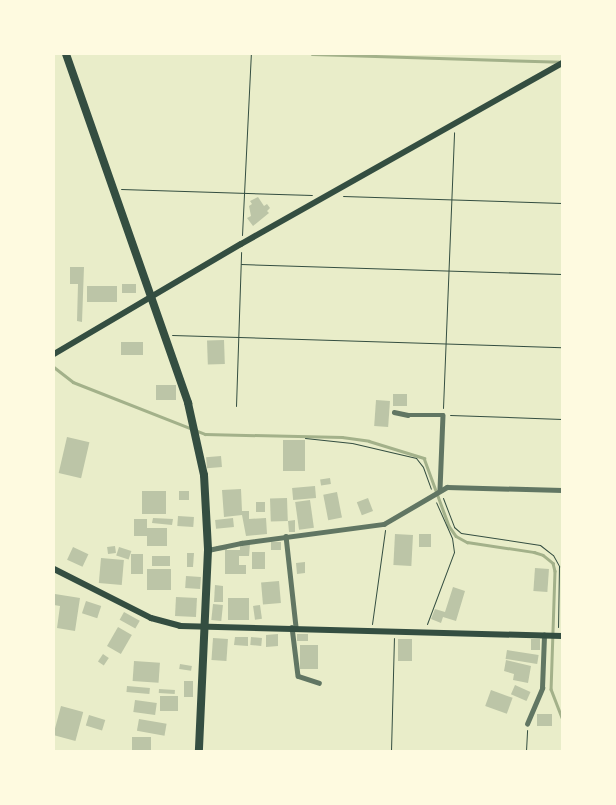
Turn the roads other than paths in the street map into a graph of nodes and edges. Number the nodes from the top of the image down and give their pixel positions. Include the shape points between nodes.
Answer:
1 (66, 54) edge
2 (562, 63) edge
3 (151, 297) junction
4 (54, 354) edge
5 (394, 412) dead end
6 (440, 490) junction
7 (562, 490) edge
8 (286, 536) junction
9 (208, 550) junction
10 (54, 569) edge
11 (294, 627) junction
12 (205, 628) junction
13 (544, 635) junction
14 (560, 636) edge
15 (320, 683) dead end
16 (527, 724) road end
17 (198, 751) edge

1 - 3 main road
2 - 3 main road
3 - 4 main road
3 - 9 main road via 193,424 204,475
5 - 6 street via 443,415
6 - 7 street via 447,487
6 - 8 street via 384,524
8 - 9 street
8 - 11 street
9 - 12 main road
10 - 12 main road via 151,618 180,626
11 - 12 main road
11 - 13 main road
11 - 15 street via 298,676
12 - 17 main road
13 - 14 main road
13 - 16 street via 542,688

